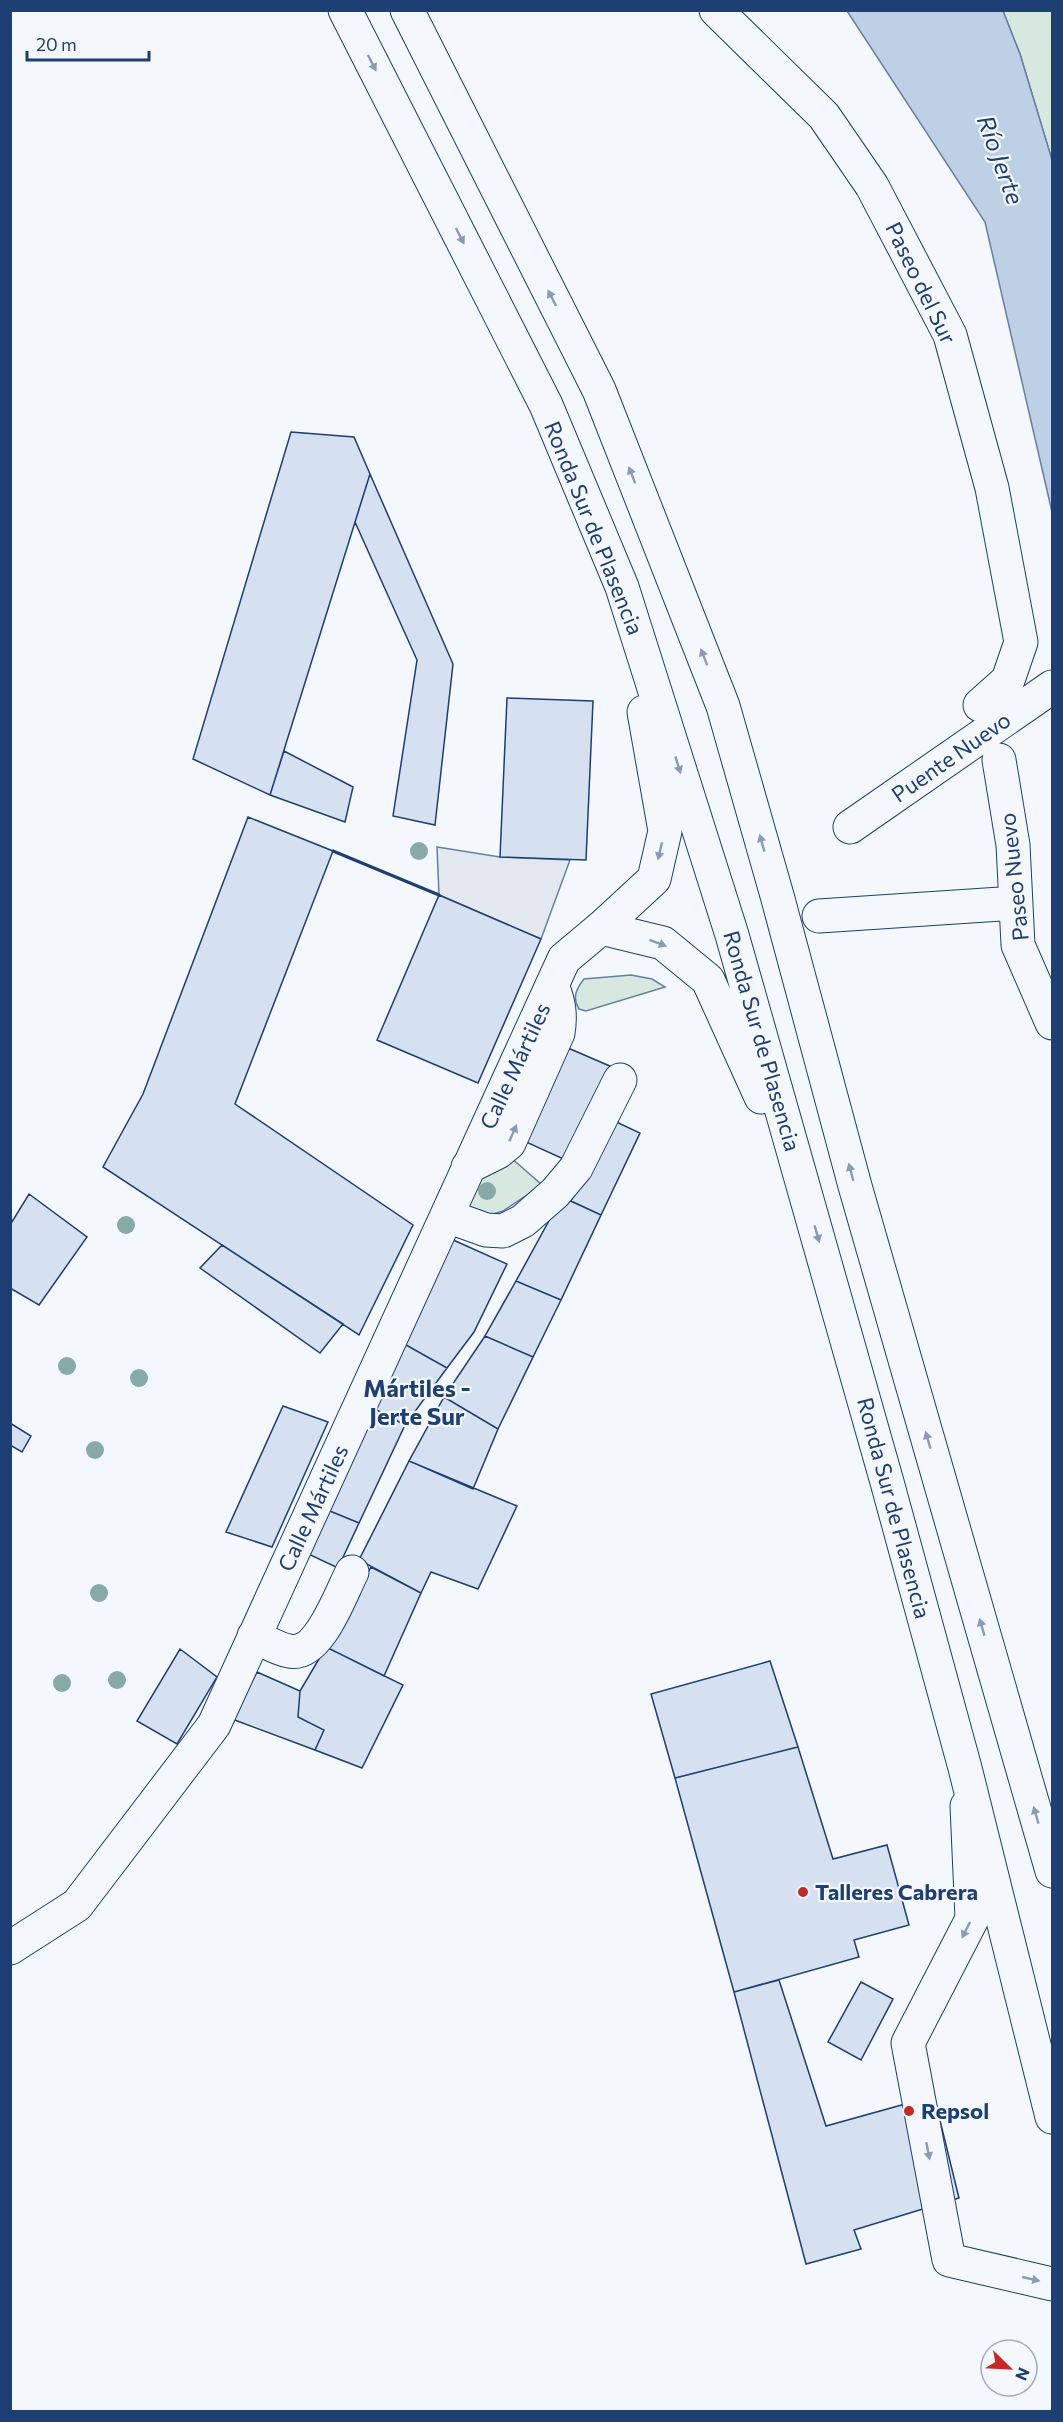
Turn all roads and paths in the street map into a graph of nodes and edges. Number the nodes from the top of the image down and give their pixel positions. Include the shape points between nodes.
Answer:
1 (345, 10) edge
2 (407, 10) edge
3 (716, 10) edge
4 (622, 586) junction
5 (1053, 687) edge
6 (980, 705) dead end
7 (999, 760) dead end
8 (850, 826) dead end
9 (1016, 903) junction
10 (819, 916) dead end
11 (602, 928) junction
12 (1053, 1023) edge
13 (620, 1080) dead end
14 (807, 1197) junction
15 (447, 1216) junction
16 (352, 1572) dead end
17 (254, 1636) junction
18 (965, 1768) junction
19 (1053, 1871) edge
20 (10, 1948) edge
21 (1053, 2117) edge
22 (1053, 2284) edge

1 -> 4 main road, Ronda Sur de Plasencia via 546,405
19 -> 2 main road via 855,1186 723,706 599,390
3 - 6 main road, Paseo del Sur via 824,116 872,186 950,335 992,488 1021,642 1008,680
4 -> 11 main road, Calle Mártiles via 664,831 654,879
4 -> 14 main road, Ronda Sur de Plasencia via 732,935
5 - 8 main road, Puente Nuevo
7 - 9 main road, Paseo Nuevo via 1013,845
9 - 10 main road
9 - 12 main road, Paseo Nuevo via 1018,945
11 -> 14 main road via 663,943 708,980
11 - 15 main road, Calle Mártiles via 564,959 552,985 559,1001 558,1033 508,1143 468,1167
13 - 15 main road via 576,1168 523,1221 494,1231
14 -> 18 main road, Ronda Sur de Plasencia
15 - 17 main road, Calle Mártiles
16 - 17 main road via 320,1635 309,1646 290,1652
17 - 20 main road, Calle Mártiles via 214,1725 77,1905
18 - 21 main road, Ronda Sur de Plasencia
18 -> 22 main road via 972,1919 908,2043 949,2260

